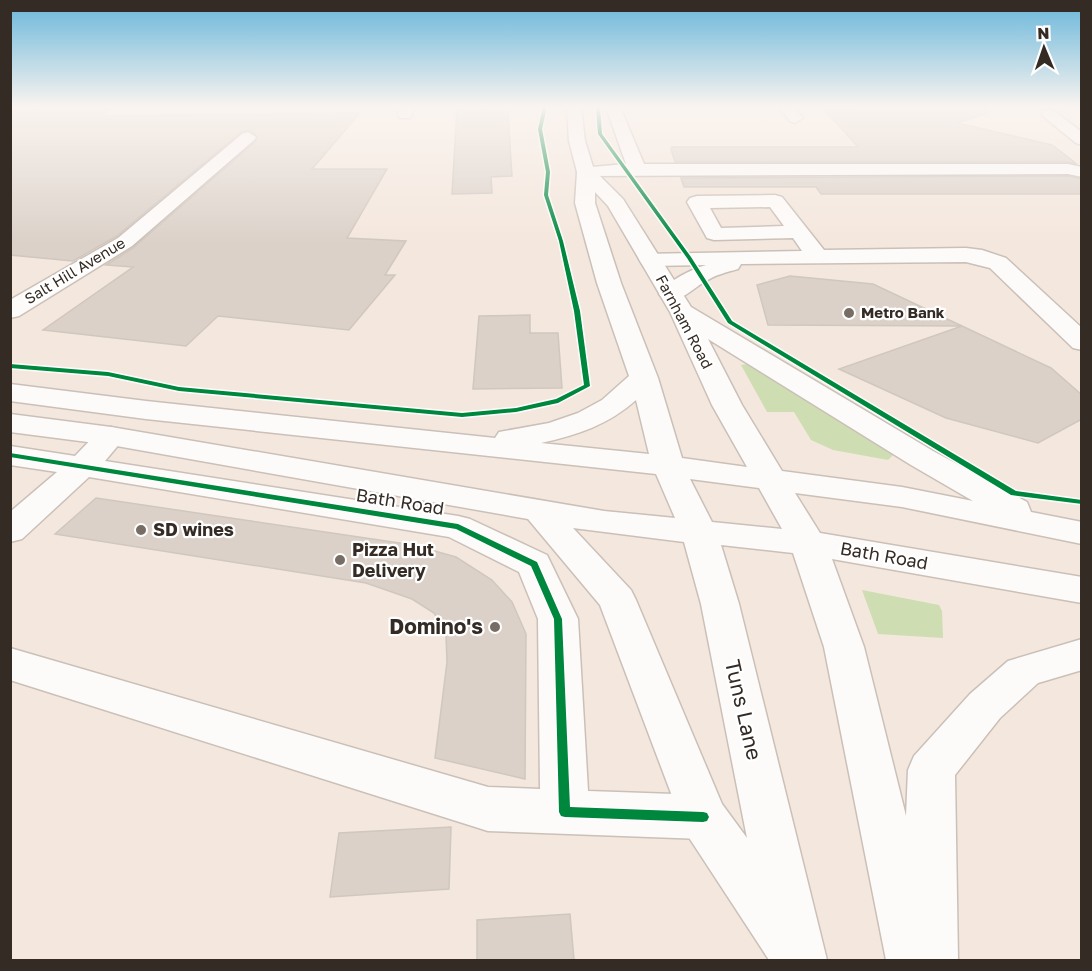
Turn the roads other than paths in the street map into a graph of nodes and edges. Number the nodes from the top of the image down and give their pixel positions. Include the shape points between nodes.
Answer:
1 (230, 152) edge
2 (580, 152) edge
3 (631, 152) edge
4 (637, 169) junction
5 (1077, 169) edge
6 (586, 172) junction
7 (799, 232) dead end
8 (761, 256) junction
9 (817, 256) junction
10 (650, 259) junction
11 (10, 284) edge
12 (48, 288) junction
13 (677, 303) junction
14 (10, 311) edge
15 (1082, 342) edge
16 (644, 378) junction
17 (10, 392) edge
18 (10, 423) edge
19 (111, 436) junction
20 (410, 439) junction
21 (10, 455) edge
22 (83, 466) junction
23 (668, 466) junction
24 (770, 480) junction
25 (539, 511) junction
26 (1065, 530) edge
27 (10, 531) edge
28 (699, 532) junction
29 (808, 543) junction
30 (1082, 591) edge
31 (1082, 654) edge
32 (10, 664) edge
33 (565, 812) junction
34 (703, 817) junction
35 (799, 959) edge
36 (914, 960) edge
37 (930, 960) edge

1 - 12 main road, Salt Hill Avenue via 125,243
2 - 6 main road, Farnham Road
3 - 4 main road
4 - 5 main road
4 - 6 main road
6 - 10 main road, Farnham Road via 616,203
6 - 16 main road, Farnham Road via 585,203
7 - 9 main road
8 - 9 main road
8 - 10 main road
8 - 13 main road via 699,275
9 - 15 main road via 982,257 998,263
10 - 13 main road, Farnham Road
11 - 12 main road
12 - 14 main road, Salt Hill Avenue
13 - 24 main road, Farnham Road via 727,405
13 - 26 main road via 932,464
16 - 20 main road via 611,407 548,434 470,443
16 - 23 main road, Farnham Road
17 - 20 main road
18 - 19 main road, Bath Road
19 - 22 main road
19 - 25 main road, Bath Road
20 - 23 main road
21 - 22 main road, Bath Road
22 - 27 main road
22 - 33 main road, Bath Road via 458,527 534,564 558,619
23 - 24 main road
23 - 28 main road, Tuns Lane
24 - 26 main road via 902,497
24 - 29 main road
25 - 28 main road, Bath Road
25 - 34 main road via 617,600
28 - 29 main road, Bath Road
28 - 35 main road, Tuns Lane via 720,604
29 - 30 main road, Bath Road
29 - 36 main road via 844,647
31 - 37 main road via 1023,672 985,706 932,770
32 - 33 main road via 488,809
33 - 34 main road
34 - 35 main road

